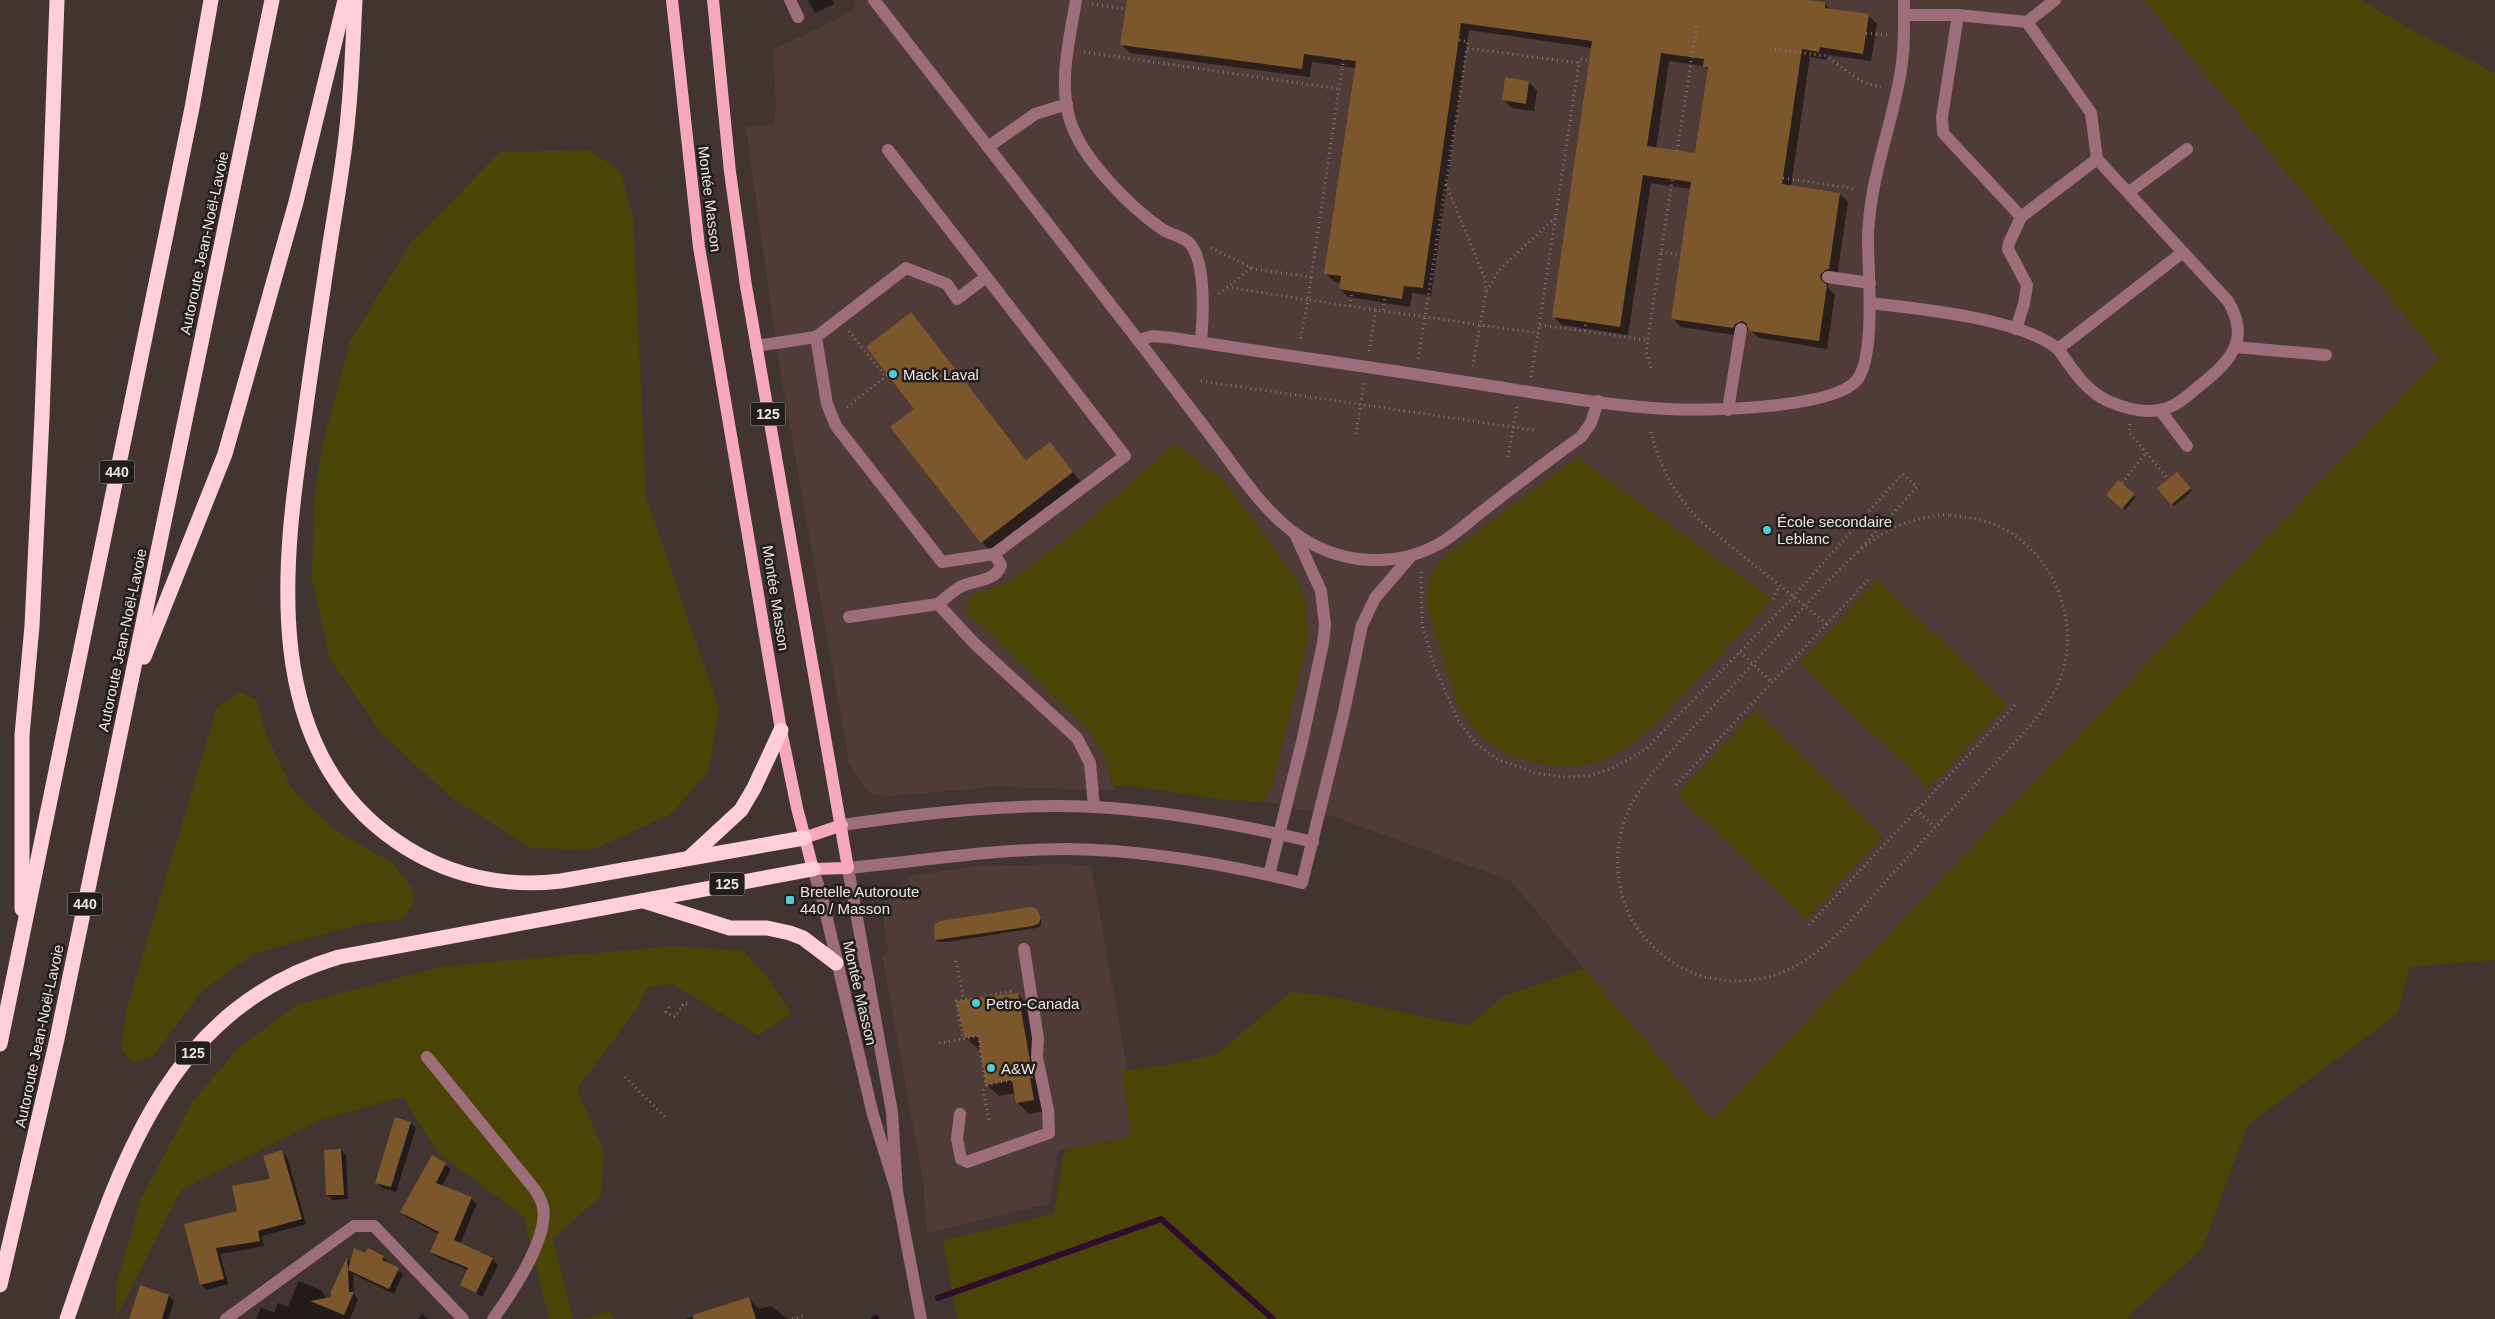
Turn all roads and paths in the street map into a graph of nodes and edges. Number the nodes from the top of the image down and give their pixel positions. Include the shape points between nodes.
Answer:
1 (56, 0) edge
2 (211, 0) edge
3 (272, 0) edge
4 (345, 0) edge
5 (355, 0) edge
6 (672, 0) edge
7 (713, 0) edge
8 (790, 0) edge
9 (874, 0) edge
10 (1076, 0) edge
11 (1904, 0) edge
12 (2056, 0) edge
13 (1090, 4) dead end
14 (1126, 9) dead end
15 (1904, 15) junction
16 (1958, 15) junction
17 (798, 17) dead end
18 (2027, 22) junction
19 (1698, 26) dead end
20 (1890, 28) dead end
21 (1866, 33) dead end
22 (1459, 40) dead end
23 (1467, 48) junction
24 (1775, 49) dead end
25 (1344, 56) dead end
26 (1589, 61) dead end
27 (1082, 62) dead end
28 (1579, 63) junction
29 (1885, 79) dead end
30 (1340, 89) junction
31 (1067, 104) junction
32 (988, 148) junction
33 (2187, 149) dead end
34 (888, 150) dead end
35 (1677, 151) dead end
36 (2097, 159) junction
37 (1782, 178) dead end
38 (1672, 180) dead end
39 (1446, 183) junction
40 (1841, 187) dead end
41 (2129, 192) junction
42 (2021, 217) junction
43 (1556, 218) junction
44 (1208, 246) dead end
45 (1661, 252) junction
46 (2183, 252) junction
47 (1680, 255) dead end
48 (1251, 268) junction
49 (986, 277) junction
50 (1311, 277) junction
51 (1828, 277) dead end
52 (1870, 284) junction
53 (1227, 287) junction
54 (1352, 291) dead end
55 (1486, 291) junction
56 (1218, 295) dead end
57 (1385, 296) dead end
58 (1308, 300) junction
59 (1870, 303) junction
60 (1350, 306) junction
61 (1383, 310) junction
62 (1425, 317) junction
63 (1586, 322) dead end
64 (1480, 325) junction
65 (1540, 325) junction
66 (1740, 329) dead end
67 (2016, 329) junction
68 (1585, 332) junction
69 (1538, 333) junction
70 (816, 336) junction
71 (1138, 340) junction
72 (1648, 340) junction
73 (1201, 342) junction
74 (756, 346) junction
75 (2235, 347) junction
76 (864, 348) dead end
77 (2058, 350) junction
78 (2326, 354) dead end
79 (1297, 357) junction
80 (1651, 368) dead end
81 (1416, 374) junction
82 (1202, 381) dead end
83 (1470, 382) junction
84 (1529, 391) junction
85 (1363, 392) dead end
86 (1598, 402) junction
87 (1361, 404) junction
88 (1728, 410) junction
89 (2160, 410) junction
90 (840, 413) dead end
91 (1516, 414) dead end
92 (1514, 427) junction
93 (1534, 430) dead end
94 (1651, 432) dead end
95 (2129, 432) dead end
96 (1356, 434) dead end
97 (2187, 446) dead end
98 (2146, 453) junction
99 (1508, 457) dead end
100 (2168, 479) dead end
101 (2122, 483) dead end
102 (1296, 536) junction
103 (994, 554) junction
104 (1411, 556) junction
105 (1848, 562) junction
106 (1421, 572) dead end
107 (1868, 580) dead end
108 (1780, 587) junction
109 (1793, 597) junction
110 (1773, 599) dead end
111 (938, 604) junction
112 (1805, 607) junction
113 (849, 617) dead end
114 (1827, 624) junction
115 (1740, 652) junction
116 (1796, 658) junction
117 (1800, 662) dead end
118 (1752, 664) junction
119 (1772, 682) junction
120 (128, 697) junction
121 (2016, 704) dead end
122 (1751, 706) junction
123 (1755, 711) dead end
124 (781, 730) junction
125 (1676, 785) dead end
126 (1928, 788) dead end
127 (1933, 792) junction
128 (1094, 807) junction
129 (1916, 810) junction
130 (842, 825) junction
131 (1935, 827) junction
132 (1278, 834) junction
133 (1884, 837) dead end
134 (804, 838) junction
135 (1888, 840) junction
136 (1313, 842) junction
137 (688, 859) junction
138 (848, 868) junction
139 (813, 869) junction
140 (1269, 875) junction
141 (640, 900) junction
142 (1809, 925) dead end
143 (22, 943) junction
144 (1024, 949) dead end
145 (956, 961) dead end
146 (836, 963) junction
147 (1022, 990) dead end
148 (964, 1000) junction
149 (688, 1004) dead end
150 (669, 1007) dead end
151 (963, 1039) junction
152 (939, 1043) dead end
153 (0, 1044) edge
154 (427, 1057) dead end
155 (625, 1077) dead end
156 (1012, 1080) dead end
157 (986, 1085) junction
158 (960, 1114) dead end
159 (667, 1119) dead end
160 (989, 1120) dead end
161 (897, 1192) junction
162 (0, 1286) edge
163 (806, 1315) dead end
164 (67, 1319) edge
165 (226, 1319) edge
166 (463, 1319) edge
167 (493, 1319) edge
168 (792, 1319) edge
169 (921, 1319) edge

1 - 143 highway via 42,417 32,626 22,735
2 - 143 highway, 440 via 192,108
3 - 120 highway, Autoroute Jean-Noël-Lavoie / 440
4 - 120 highway via 296,202 225,454
5 - 137 highway via 348,118 295,475 288,550 286,596 290,642 296,685 313,738 337,782 380,829 420,856 462,874 493,881 537,884
6 - 124 main road, Montée Masson via 699,247
7 - 74 main road, Montée Masson / 125 via 733,200
8 - 17 street
9 - 32 street
10 - 31 street via 1066,66
11 - 15 street
12 - 18 street
13 - 14 path
15 - 16 street
15 - 52 street via 1901,73 1875,187 1869,230
16 - 18 street
16 - 42 street via 1942,117 1943,133
18 - 36 street via 2092,113
19 - 35 path
20 - 21 path via 1890,37
22 - 23 path via 1468,42
23 - 28 path
23 - 39 path
24 - 29 path via 1826,56 1864,83 1884,87
25 - 30 path
26 - 28 path via 1580,59
27 - 30 path via 1084,52
28 - 43 path
30 - 50 path
31 - 32 street via 1035,114
31 - 73 street via 1074,130 1093,163 1163,230 1179,235 1195,252 1204,299
32 - 71 street
33 - 41 street
34 - 49 street
36 - 41 street
36 - 42 street
37 - 40 path
38 - 45 path
39 - 55 path via 1485,279
39 - 62 path
41 - 46 street
42 - 67 street via 2008,249 2027,285
43 - 55 path via 1499,270
43 - 65 path
44 - 48 path
45 - 47 path
45 - 72 path
46 - 75 street via 2233,310 2237,322
46 - 77 street
48 - 50 path
48 - 53 path
49 - 70 street via 957,299 947,284 906,268
49 - 103 street via 1125,456
50 - 58 path
51 - 52 street
52 - 59 street
53 - 56 path
53 - 58 path
54 - 60 path
55 - 64 path
57 - 61 path
58 - 60 path
58 - 79 path
59 - 67 street via 1947,314
59 - 88 street via 1862,368 1852,385 1829,395
60 - 61 path
61 - 62 path
62 - 64 path
62 - 81 path
63 - 68 path
64 - 69 path
64 - 83 path
65 - 68 path
65 - 69 path
66 - 88 street
67 - 77 street via 2050,343
68 - 72 path
69 - 84 path
70 - 74 street
70 - 103 street via 827,404 836,426 942,562
71 - 73 street via 1159,336
71 - 102 street via 1241,476
72 - 80 path via 1646,351
73 - 79 street
74 - 130 main road, Montée Masson / 125
75 - 78 street
75 - 89 street via 2220,369 2177,404
76 - 90 path via 887,376
77 - 89 street via 2087,388 2107,401 2136,409
79 - 81 street
81 - 83 street
82 - 87 path
83 - 84 street
84 - 86 street
85 - 87 path
86 - 88 street via 1668,409
86 - 104 street via 1591,423 1581,437 1449,537
87 - 92 path
87 - 96 path
89 - 97 street
91 - 92 path
92 - 93 path
92 - 99 path
94 - 108 path via 1665,471 1684,504
95 - 98 path
98 - 100 path
98 - 101 path
102 - 104 street via 1345,557 1386,561
102 - 132 street via 1321,591 1324,643
103 - 111 street via 1000,565 992,577 962,586
104 - 136 street via 1375,598 1362,625
105 - 109 path via 1917,487 1902,474
105 - 112 path
105 - 131 path via 1873,539 1903,523 1935,516 1963,516 1998,526 2023,542 2046,567 2062,598 2068,626 2066,655 2051,697 2030,725
106 - 115 path via 1422,624 1434,665 1458,720 1487,754 1535,773 1579,777 1611,769 1630,759 1646,749
107 - 114 path
108 - 109 path
108 - 110 path
109 - 112 path
109 - 115 path
111 - 113 street
111 - 128 street via 974,643 1077,738 1090,763
112 - 114 path
112 - 118 path
114 - 116 path
115 - 118 path
116 - 117 path
116 - 119 path
118 - 119 path
118 - 131 path via 1650,776 1631,803 1620,830 1618,876 1625,907 1641,933 1660,954 1687,970 1716,980 1761,978 1791,969 1845,925
119 - 122 path
120 - 162 highway, Autoroute Jean-Noël-Lavoie / 440 via 33,1149
121 - 127 path
122 - 123 path
122 - 125 path
124 - 134 main road, Montée Masson
124 - 137 highway via 741,810
126 - 127 path
127 - 129 path
128 - 130 street via 980,809
128 - 132 street via 1178,816
129 - 131 path
129 - 135 path
130 - 134 main road
130 - 138 main road, Montée Masson / 125
132 - 136 street
132 - 140 street
133 - 135 path
134 - 137 highway
134 - 139 main road, Montée Masson
135 - 142 path
136 - 140 street via 1302,884
138 - 139 main road, 125
138 - 140 street via 977,853 1067,849 1150,855
138 - 161 street, Montée Masson via 892,1112
139 - 141 highway, 125
139 - 146 street, Montée Masson
141 - 146 highway via 730,928 768,928 790,932
141 - 164 highway, 125 via 339,957 287,976 242,1005 197,1047 150,1112 114,1185
143 - 153 highway, 440
144 - 158 street via 1049,1133 967,1162 961,1159 956,1139
145 - 148 path
146 - 161 street, Montée Masson via 873,1115
147 - 148 path
148 - 151 path via 956,1002
149 - 150 path via 684,1003 675,1017 666,1012
151 - 152 path
151 - 157 path via 978,1036
154 - 167 street via 532,1186 543,1207 542,1224 528,1262
155 - 159 path
156 - 157 path
157 - 160 path via 983,1091
161 - 169 street, Montée Masson
163 - 168 path
165 - 166 street via 354,1226 374,1226

